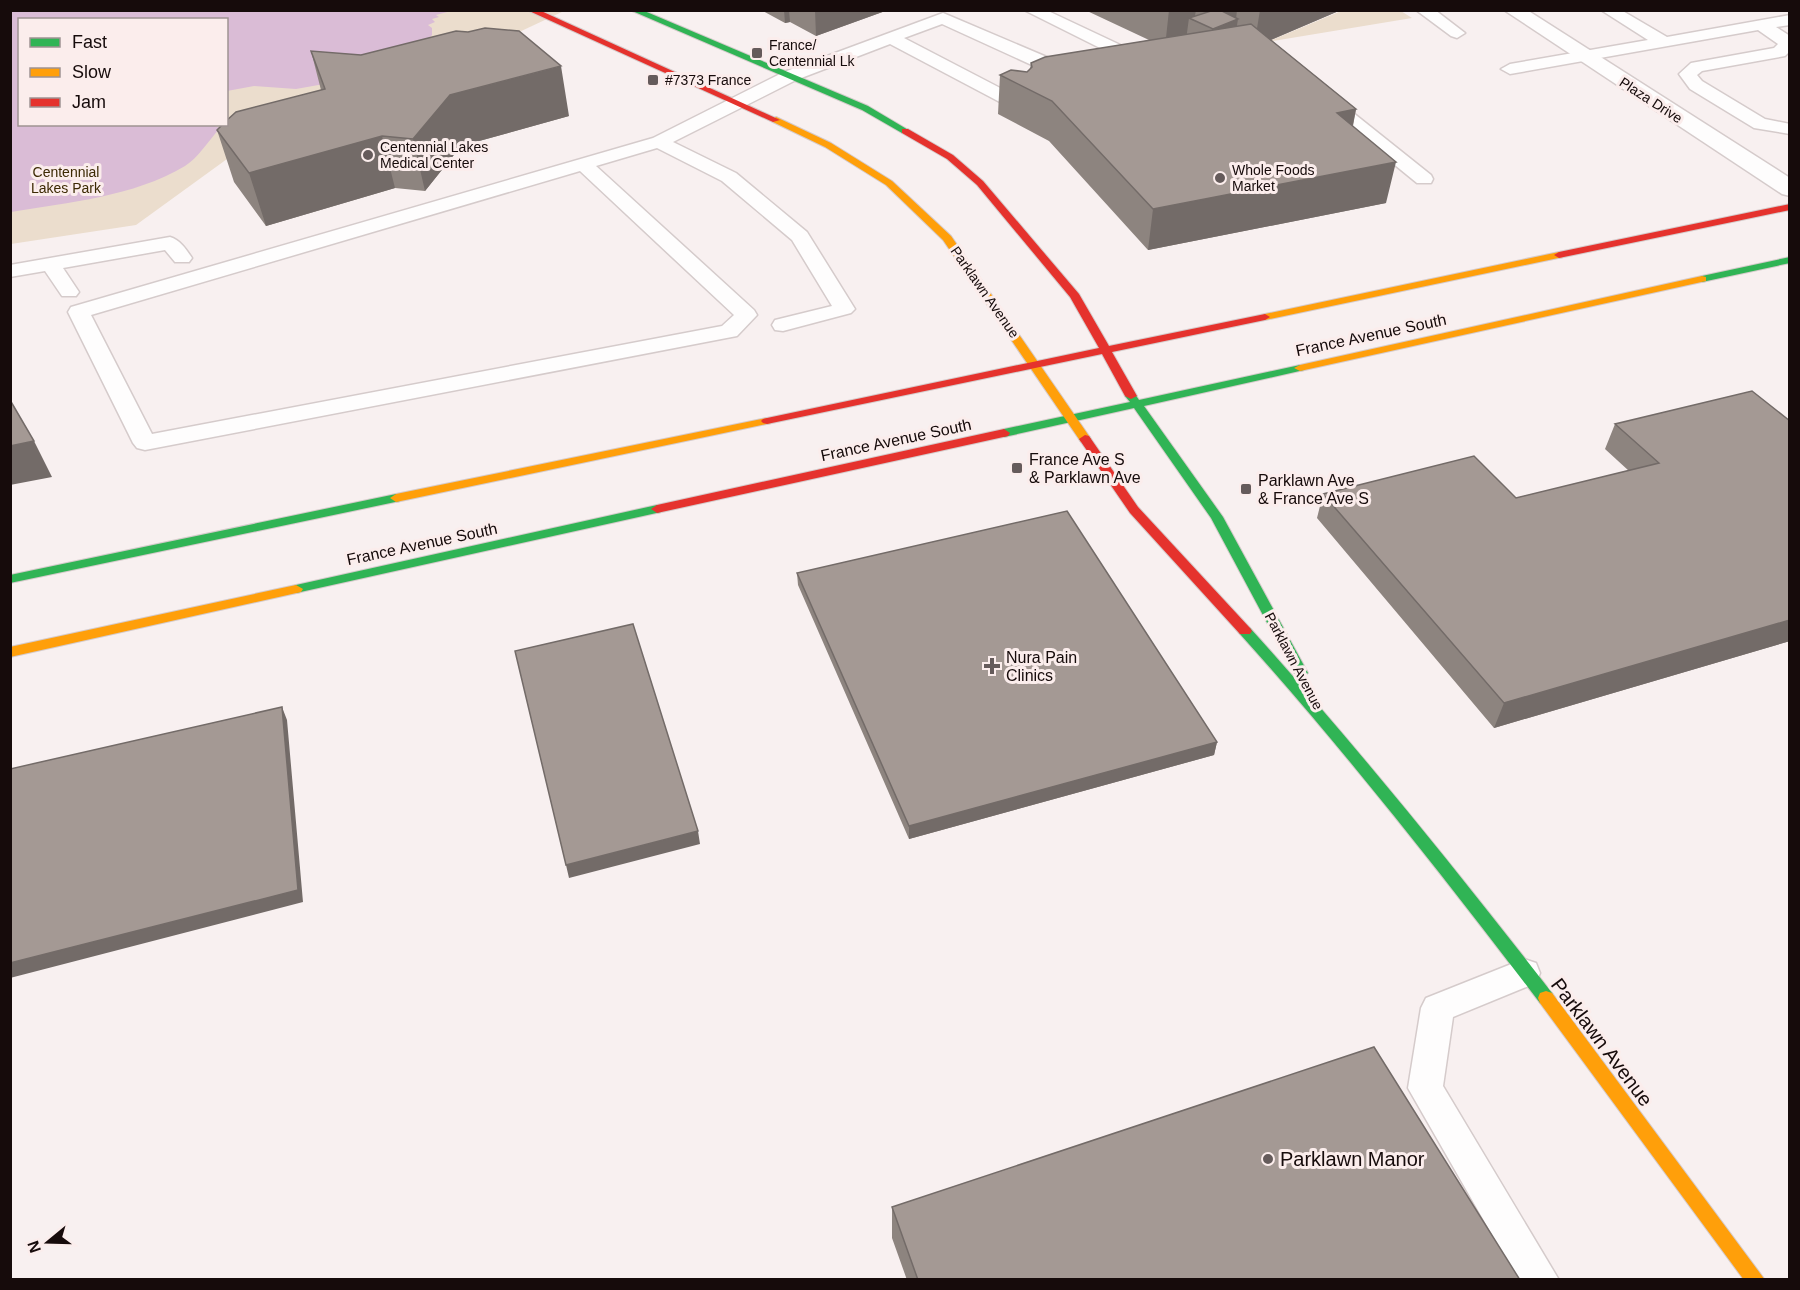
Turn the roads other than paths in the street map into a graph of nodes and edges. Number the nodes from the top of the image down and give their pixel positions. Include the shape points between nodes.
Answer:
1 (531, 10) edge
2 (634, 10) edge
3 (1032, 10) edge
4 (1424, 10) edge
5 (1513, 10) edge
6 (1612, 11) edge
7 (948, 14) edge
8 (1786, 23) edge
9 (1761, 25) junction
10 (1457, 33) dead end
11 (891, 38) junction
12 (1664, 42) junction
13 (1584, 57) junction
14 (1122, 69) edge
15 (1510, 69) dead end
16 (1088, 72) edge
17 (790, 76) junction
18 (1316, 92) edge
19 (739, 102) junction
20 (1019, 105) edge
21 (1790, 129) edge
22 (659, 142) junction
23 (583, 164) junction
24 (1424, 179) dead end
25 (1790, 189) edge
26 (1790, 207) edge
27 (182, 258) dead end
28 (1790, 260) edge
29 (50, 264) junction
30 (10, 270) edge
31 (69, 292) dead end
32 (783, 325) dead end
33 (1105, 349) junction
34 (1034, 364) junction
35 (1135, 403) junction
36 (1070, 418) junction
37 (10, 579) edge
38 (10, 652) edge
39 (1324, 717) junction
40 (1524, 973) junction
41 (1540, 1280) edge
42 (1756, 1280) edge

1 - 19 main road, Parklawn Avenue
2 - 17 main road, Parklawn Avenue
3 - 14 lane via 1149,60
4 - 10 lane
5 - 13 street, Plaza Drive
6 - 12 lane
7 - 11 lane
7 - 16 lane via 1064,74
8 - 9 lane
9 - 12 lane
9 - 21 lane via 1782,37 1787,45 1779,52 1696,67 1688,74 1696,85 1760,124
11 - 17 lane
11 - 20 lane
12 - 13 lane
13 - 15 lane
13 - 25 street, Plaza Drive
17 - 19 lane
17 - 33 main road, Parklawn Avenue via 865,108 950,156 1009,215 1075,296
18 - 24 lane
19 - 22 lane
19 - 34 main road, Parklawn Avenue via 837,150 889,183 912,203 947,238
22 - 23 lane
22 - 32 lane via 729,177 800,236 844,309
23 - 23 lane via 184,281 79,312 145,444 729,331 746,315
26 - 33 main road
27 - 29 lane via 170,243
28 - 35 main road, France Avenue South
29 - 30 lane
29 - 31 lane
33 - 34 main road
33 - 35 main road, Parklawn Avenue
34 - 36 main road, Parklawn Avenue
34 - 37 main road
35 - 36 main road, France Avenue South
35 - 39 main road, Parklawn Avenue via 1217,517
36 - 38 main road, France Avenue South
36 - 39 main road, Parklawn Avenue via 1134,510
39 - 40 main road, Parklawn Avenue via 1425,840
40 - 41 lane via 1438,1008 1425,1088
40 - 42 main road, Parklawn Avenue

